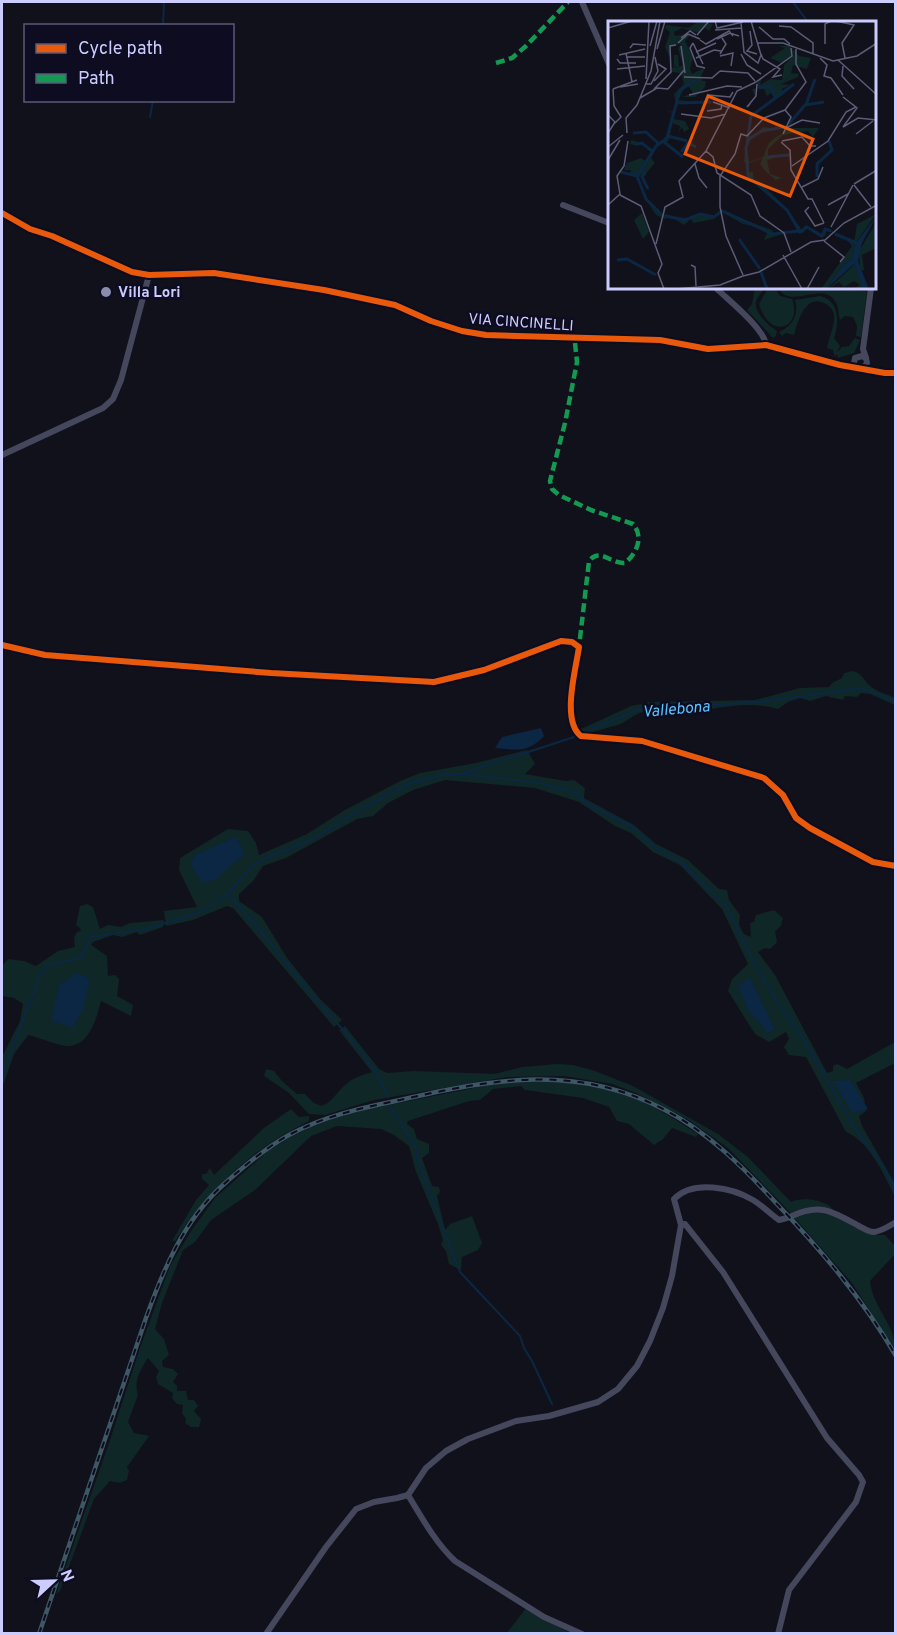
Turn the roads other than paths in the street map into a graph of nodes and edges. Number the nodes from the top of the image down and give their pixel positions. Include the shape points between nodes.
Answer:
1 (582, 2) edge
2 (608, 61) edge
3 (563, 205) dead end
4 (2, 213) edge
5 (608, 223) edge
6 (149, 275) junction
7 (718, 290) edge
8 (872, 290) edge
9 (766, 345) junction
10 (863, 349) junction
11 (856, 357) junction
12 (866, 359) junction
13 (840, 365) junction
14 (859, 368) junction
15 (885, 373) junction
16 (896, 373) edge
17 (2, 455) edge
18 (2, 645) edge
19 (896, 866) edge
20 (896, 1222) edge
21 (681, 1225) junction
22 (408, 1495) junction
23 (266, 1634) edge
24 (582, 1634) edge
25 (778, 1634) edge

1 - 2 street
3 - 5 street
4 - 6 street, VIA CINCINELLI via 30,229 125,269
6 - 9 street, VIA CINCINELLI via 214,273 324,290 395,305 431,321 486,335 660,340 708,349
6 - 17 street via 122,380 113,399 103,408
7 - 9 street via 753,324
8 - 10 street
9 - 13 street, VIA CINCINELLI
10 - 11 street
10 - 12 street
11 - 12 street
11 - 13 street
11 - 14 street via 854,363
12 - 14 street via 866,365
12 - 15 street
13 - 14 street, VIA CINCINELLI
14 - 15 street, VIA CINCINELLI
15 - 16 street, VIA CINCINELLI
18 - 19 street via 66,657 434,682 484,670 561,641 572,642 579,647 571,707 572,723 578,734 642,741 764,778 783,795 796,818 810,828 873,862
20 - 21 street via 871,1232 816,1208 779,1220 737,1192 696,1188 674,1199
21 - 22 street via 672,1276 657,1324 637,1366 618,1389 598,1402 516,1421 468,1439 426,1468
21 - 25 street via 685,1224 723,1272 827,1438 863,1482 856,1502 789,1590
22 - 23 street via 356,1509
22 - 24 street via 434,1538 455,1561 544,1617

